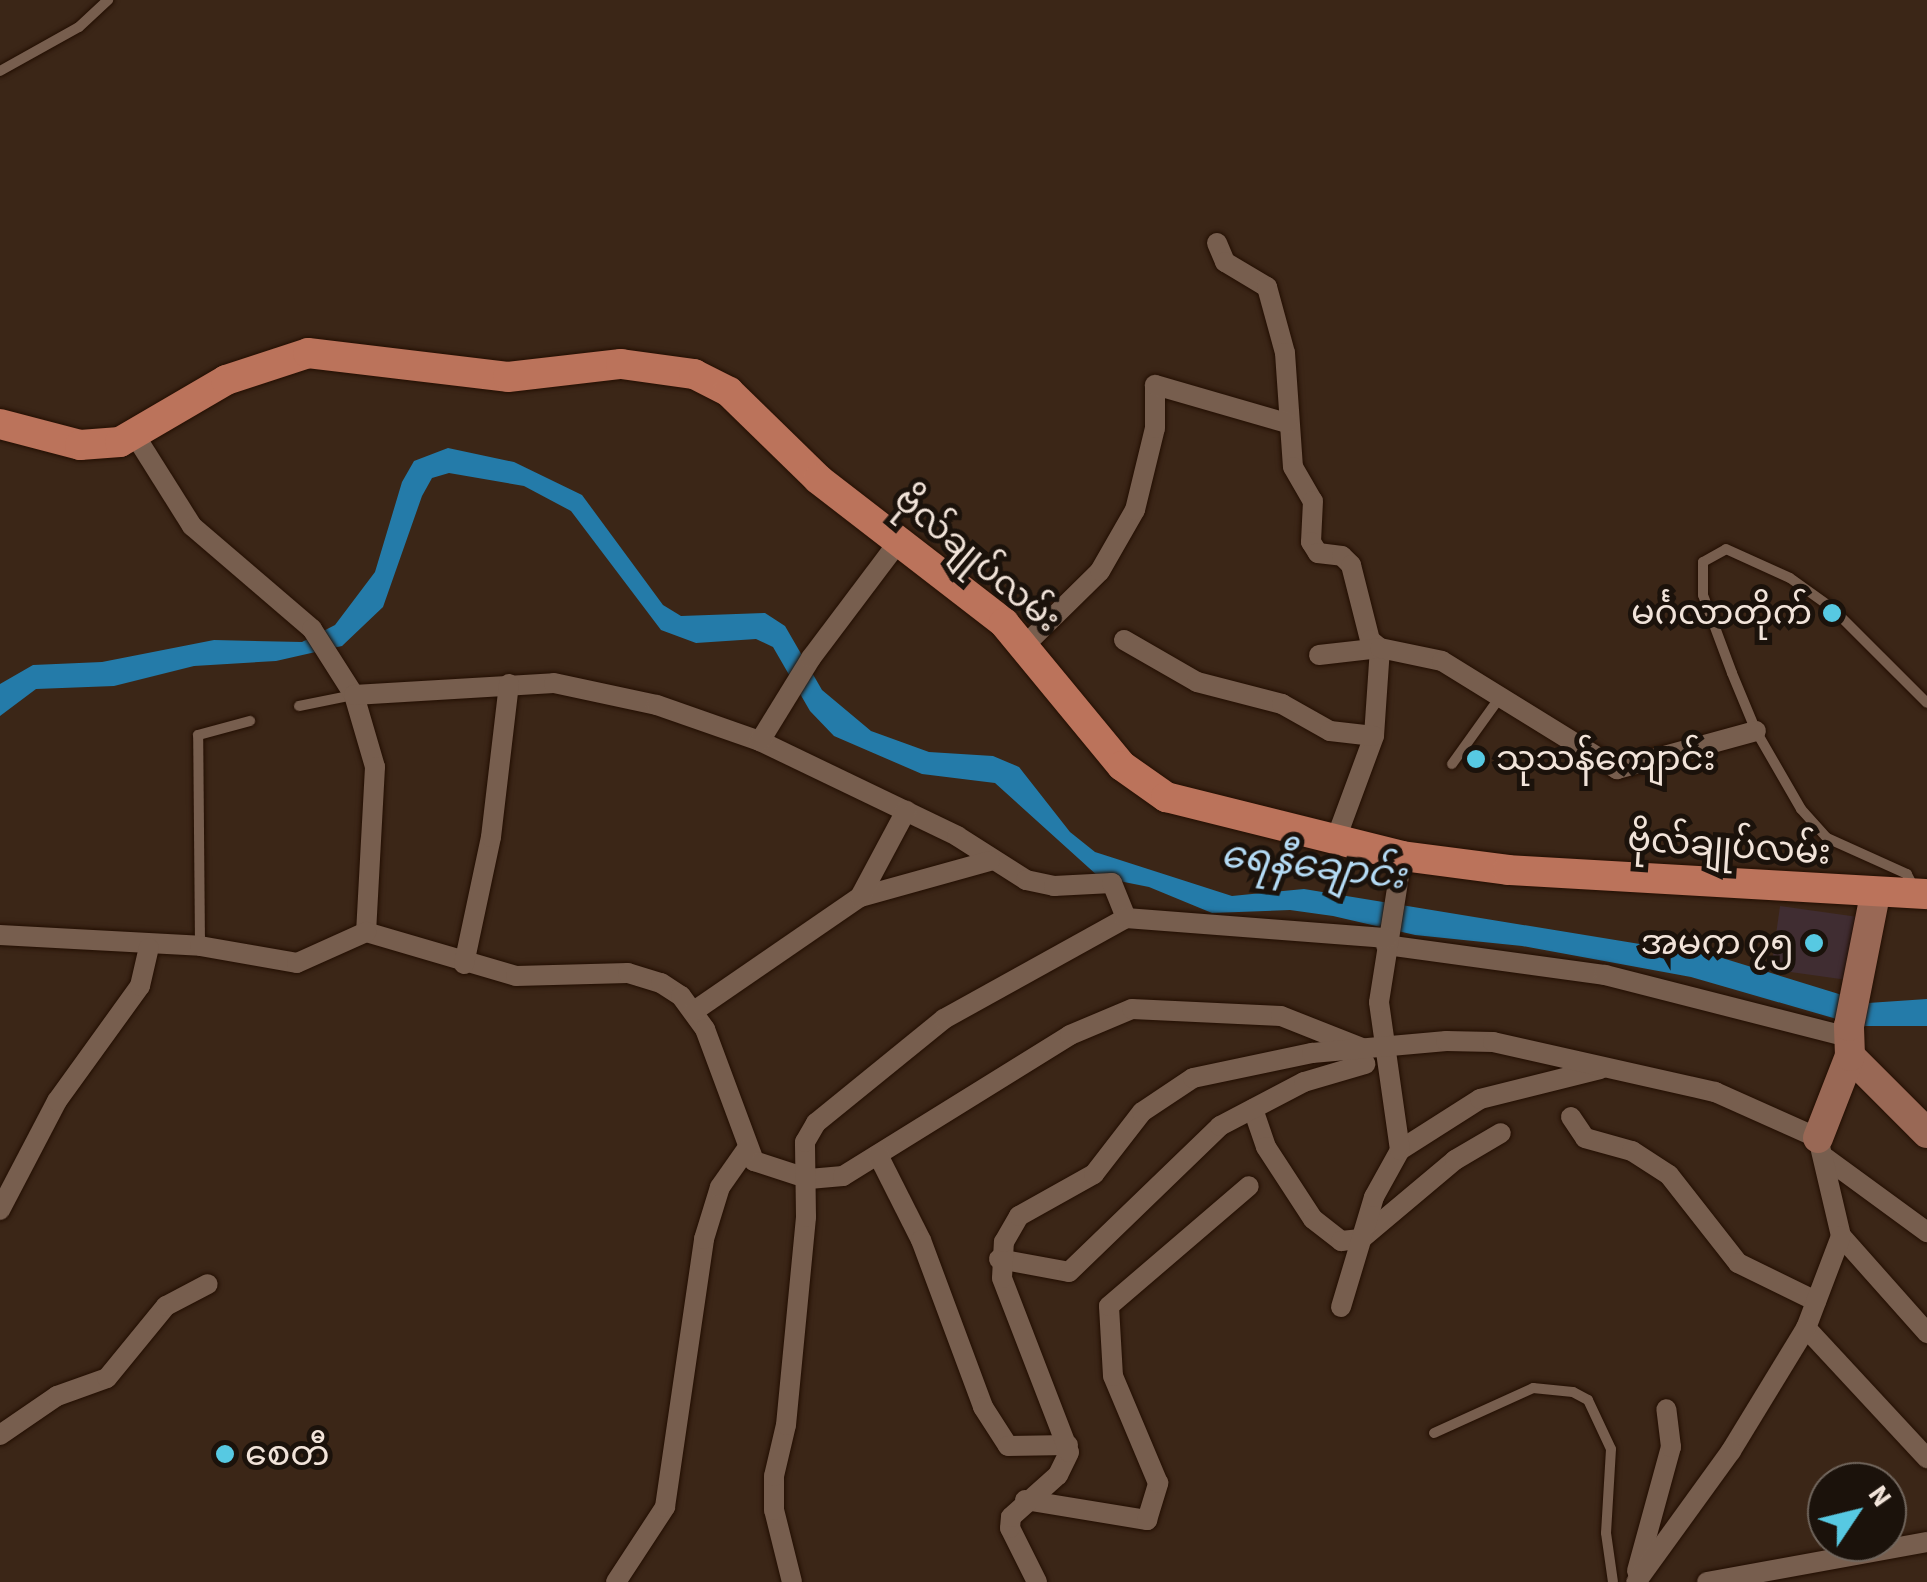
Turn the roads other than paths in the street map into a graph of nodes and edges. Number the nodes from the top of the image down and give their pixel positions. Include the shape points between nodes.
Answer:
1 (108, 0) edge
2 (0, 71) edge
3 (1217, 243) dead end
4 (1288, 422) junction
5 (0, 424) edge
6 (136, 437) junction
7 (900, 540) junction
8 (1124, 640) dead end
9 (1025, 645) junction
10 (1380, 648) junction
11 (1319, 655) dead end
12 (509, 684) junction
13 (354, 694) junction
14 (1498, 700) junction
15 (1927, 703) edge
16 (298, 706) dead end
17 (250, 721) dead end
18 (1756, 731) junction
19 (1374, 736) junction
20 (760, 742) junction
21 (1452, 764) dead end
22 (906, 812) junction
23 (1336, 839) junction
24 (1402, 856) junction
25 (990, 862) junction
26 (1875, 894) junction
27 (860, 897) junction
28 (1923, 897) edge
29 (1126, 918) junction
30 (366, 932) junction
31 (0, 936) edge
32 (1387, 938) junction
33 (200, 946) junction
34 (150, 948) junction
35 (464, 964) junction
36 (694, 1010) junction
37 (1849, 1039) junction
38 (1381, 1055) junction
39 (1607, 1068) junction
40 (1252, 1109) junction
41 (1571, 1117) dead end
42 (1921, 1119) edge
43 (1501, 1132) dead end
44 (1821, 1147) junction
45 (746, 1150) junction
46 (1400, 1150) junction
47 (878, 1156) junction
48 (809, 1180) junction
49 (1249, 1186) dead end
50 (0, 1210) edge
51 (1927, 1232) edge
52 (1841, 1236) junction
53 (1361, 1239) junction
54 (1000, 1259) junction
55 (208, 1284) dead end
56 (1816, 1301) junction
57 (1341, 1307) dead end
58 (1806, 1328) junction
59 (1927, 1333) edge
60 (1666, 1409) dead end
61 (1434, 1432) dead end
62 (0, 1435) edge
63 (1068, 1445) junction
64 (1927, 1458) edge
65 (1025, 1500) junction
66 (1927, 1542) edge
67 (616, 1582) edge
68 (792, 1582) edge
69 (1037, 1582) edge
70 (1613, 1582) edge
71 (1635, 1582) edge
72 (1708, 1582) edge

1 - 2 lane via 79,27
3 - 4 street via 1225,262 1266,288 1286,354
4 - 9 street via 1154,385 1155,428 1135,510 1100,572
4 - 10 street via 1293,467 1313,501 1311,542 1318,553 1342,556 1351,565 1370,640
5 - 6 main road, ဗိုလ်‌ချုပ်‌လမ်း via 80,445
6 - 7 main road, ဗိုလ်‌ချုပ်‌လမ်း via 226,380 308,354 508,377 656,365 730,392 806,469
6 - 13 street via 211,549 312,629
7 - 9 main road, ဗိုလ်‌ချုပ်‌လမ်း
7 - 20 street via 811,658
8 - 19 street via 1196,682 1282,704 1330,731
9 - 23 main road, ဗိုလ်‌ချုပ်‌လမ်း via 1142,784 1190,804
10 - 11 street
10 - 14 street via 1442,661
10 - 19 street
12 - 13 street
12 - 20 street via 590,689
12 - 35 street via 491,837
13 - 16 lane
13 - 30 street via 374,767
14 - 18 street via 1617,769
14 - 21 lane
15 - 18 lane via 1818,596 1734,552 1716,551 1700,570 1703,596
17 - 33 lane via 198,735
18 - 28 lane via 1815,826 1850,852 1907,874
19 - 23 street
20 - 22 street
22 - 25 street via 957,836
22 - 27 street
23 - 24 main road, ဗိုလ်‌ချုပ်‌လမ်း
24 - 26 main road, ဗိုလ်‌ချုပ်‌လမ်း
24 - 32 street
25 - 27 street
25 - 29 street via 1054,886 1112,883
26 - 28 main road, ဗိုလ်‌ချုပ်‌လမ်း
26 - 37 main road
27 - 36 street
29 - 32 street
29 - 48 street via 958,1010 904,1049 808,1134
30 - 33 street via 296,963
30 - 35 street
31 - 34 street
32 - 37 street via 1622,979
32 - 38 street via 1378,1002
33 - 34 street
34 - 50 street via 140,986 57,1100
35 - 36 street via 516,976 644,976
36 - 45 street
37 - 42 main road
37 - 44 main road
38 - 39 street via 1446,1040 1494,1042
38 - 40 street
38 - 46 street
38 - 47 street via 1281,1016 1132,1009 1070,1036
38 - 54 street via 1233,1065 1173,1088 1142,1112 1094,1174 1019,1216
39 - 44 street via 1715,1092
39 - 46 street via 1480,1098
40 - 53 street via 1266,1147 1314,1220 1341,1240
40 - 54 street via 1220,1126 1069,1272
41 - 56 street via 1585,1138 1632,1151 1669,1175 1738,1262
43 - 53 street via 1455,1160
44 - 51 street
44 - 52 street
45 - 48 street via 775,1172
45 - 67 street via 720,1186 708,1222 665,1506
46 - 53 street
47 - 48 street via 843,1176
47 - 63 street via 921,1240 983,1407 1008,1446
48 - 68 street via 786,1425 774,1476 774,1510
49 - 65 street via 1110,1306 1113,1376 1158,1483 1147,1520
52 - 56 street
52 - 59 street
53 - 57 street
54 - 63 street via 1010,1306
55 - 62 street via 166,1306 107,1378 57,1396
56 - 58 street
58 - 64 street
58 - 71 street via 1732,1451
60 - 71 street via 1671,1447
61 - 70 lane via 1533,1388 1588,1400 1611,1448 1606,1533
63 - 65 street via 1058,1475
65 - 69 street via 1010,1528
66 - 72 street

